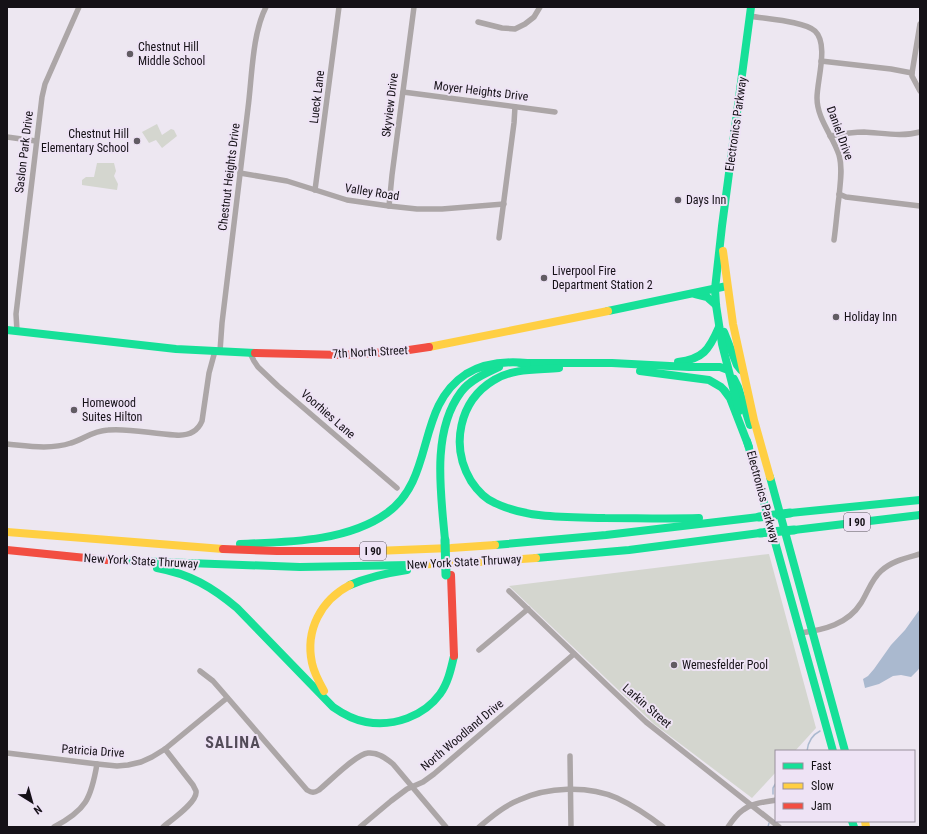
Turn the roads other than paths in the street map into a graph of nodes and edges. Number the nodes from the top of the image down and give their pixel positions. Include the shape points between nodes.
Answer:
1 (79, 7) edge
2 (266, 7) edge
3 (339, 7) edge
4 (414, 7) edge
5 (540, 7) edge
6 (751, 12) edge
7 (478, 22) dead end
8 (920, 24) edge
9 (822, 61) junction
10 (912, 73) junction
11 (920, 91) edge
12 (403, 92) junction
13 (515, 107) junction
14 (555, 112) dead end
15 (920, 132) edge
16 (830, 136) junction
17 (7, 137) edge
18 (36, 141) junction
19 (240, 173) junction
20 (315, 190) junction
21 (839, 194) junction
22 (504, 204) junction
23 (389, 206) junction
24 (920, 206) edge
25 (499, 238) dead end
26 (834, 240) dead end
27 (721, 241) junction
28 (727, 286) junction
29 (715, 288) junction
30 (690, 294) junction
31 (717, 310) junction
32 (719, 327) junction
33 (7, 330) edge
34 (17, 331) junction
35 (217, 351) junction
36 (250, 353) junction
37 (527, 363) junction
38 (559, 368) junction
39 (638, 368) junction
40 (728, 370) junction
41 (743, 372) junction
42 (7, 444) edge
43 (749, 447) junction
44 (768, 472) junction
45 (397, 488) dead end
46 (920, 500) edge
47 (920, 515) edge
48 (739, 519) junction
49 (7, 532) edge
50 (446, 540) junction
51 (176, 546) junction
52 (7, 550) edge
53 (920, 554) edge
54 (104, 560) junction
55 (441, 564) junction
56 (448, 575) junction
57 (509, 591) dead end
58 (528, 609) junction
59 (812, 632) junction
60 (800, 633) junction
61 (479, 650) dead end
62 (574, 654) junction
63 (200, 670) dead end
64 (227, 698) junction
65 (827, 732) junction
66 (165, 749) junction
67 (833, 750) edge
68 (836, 750) edge
69 (845, 750) edge
70 (7, 753) edge
71 (570, 756) dead end
72 (97, 764) junction
73 (413, 787) junction
74 (571, 789) junction
75 (775, 800) edge
76 (752, 805) junction
77 (54, 827) edge
78 (163, 827) edge
79 (360, 827) edge
80 (446, 827) edge
81 (479, 827) edge
82 (571, 827) edge
83 (663, 827) edge
84 (728, 827) edge
85 (779, 827) edge

1 - 18 street, Saslon Park Drive via 45,84
2 - 19 street, Chestnut Heights Drive via 254,54
3 - 20 street, Lueck Lane
4 - 12 street, Skyview Drive
5 - 7 street via 534,17 515,29
6 - 9 street, Daniel Drive via 807,26 815,31 820,37
6 - 27 main road, Electronics Parkway
8 - 10 street
9 - 10 street
9 - 16 street, Daniel Drive via 817,100
10 - 11 street
12 - 13 street, Moyer Heights Drive
12 - 23 street, Skyview Drive
13 - 14 street, Moyer Heights Drive
13 - 22 street
15 - 16 street via 858,132
16 - 21 street, Daniel Drive via 839,154 841,166
17 - 18 street
18 - 34 street, Saslon Park Drive via 16,314
19 - 20 street, Valley Road via 282,180
19 - 35 street, Chestnut Heights Drive
20 - 23 street, Valley Road via 347,200
21 - 24 street
21 - 26 street, Daniel Drive
22 - 23 street, Valley Road via 442,209
22 - 25 street
27 - 28 main road, Electronics Parkway
27 - 29 main road, Electronics Parkway
28 - 29 main road, 7th North Street
28 - 41 main road, Electronics Parkway
29 - 30 main road, 7th North Street
29 - 31 main road, Electronics Parkway
30 - 31 main road via 710,299
30 - 36 main road, 7th North Street via 402,352 344,355
31 - 32 main road, Electronics Parkway
31 - 41 main road via 736,365
32 - 39 main road via 710,346 695,359
32 - 40 main road, Electronics Parkway
33 - 34 main road, 7th North Street
34 - 35 main road, 7th North Street via 176,349
35 - 36 main road, 7th North Street
35 - 42 street, Chestnut Heights Drive via 209,373 202,421 193,432 175,435 117,429 92,433 72,443 48,448
36 - 45 street, Voorhies Lane via 258,367 278,386
37 - 39 main road via 612,363
37 - 50 main road via 499,367 480,376 465,388 452,406 444,432 441,460
37 - 51 main road via 497,362 466,373 454,383 436,409 419,466 401,499 387,513 364,527 316,538
38 - 39 main road
38 - 48 main road via 517,372 494,380 480,391 465,412 459,441 461,458 467,474 489,500 530,514
38 - 50 main road via 503,370 479,381 459,403 453,414 446,450
39 - 40 main road via 720,367
39 - 43 main road via 709,380 717,384 726,391 731,400
40 - 41 main road
40 - 43 main road, Electronics Parkway
40 - 44 main road via 738,387
41 - 44 main road, Electronics Parkway
43 - 60 main road, Electronics Parkway
44 - 59 main road, Electronics Parkway
46 - 48 main road, New York State Thruway / I 90, bridge
47 - 55 main road, New York State Thruway / I 90, bridge via 585,554
48 - 51 main road, New York State Thruway / I 90 via 532,542 381,551 277,551
49 - 51 main road, New York State Thruway / I 90
50 - 56 main road
52 - 54 main road, New York State Thruway / I 90
53 - 59 street via 889,565 880,572 849,617
54 - 55 main road, New York State Thruway / I 90 via 300,567
54 - 56 main road via 167,569 207,584 237,608 333,707 354,720 376,724 388,724 412,717 429,705 447,682 454,656
55 - 56 main road via 386,574 348,586 323,608 312,632 310,660 317,681 339,707 371,720 392,719 419,708 433,696 445,676 450,655
57 - 58 street, Larkin Street
58 - 61 street
58 - 62 street, Larkin Street
59 - 60 street
59 - 69 main road, Electronics Parkway
60 - 65 main road, Electronics Parkway
62 - 73 street, North Woodland Drive via 434,774
62 - 76 street, Larkin Street via 646,722
63 - 64 street
64 - 66 street, Patricia Drive
64 - 73 street via 307,790 319,790 352,761 369,752 384,757 393,764
65 - 67 main road, Electronics Parkway
65 - 68 main road
66 - 72 street, Patricia Drive via 141,762 128,765
66 - 78 street via 196,791 185,809
70 - 72 street, Patricia Drive
71 - 74 street
72 - 77 street via 94,784 86,803 67,820
73 - 79 street, North Woodland Drive via 391,801
73 - 80 street
74 - 81 street via 533,794 498,812
74 - 82 street
74 - 83 street via 616,797
75 - 76 street
76 - 84 street via 743,809
76 - 85 street, Larkin Street

